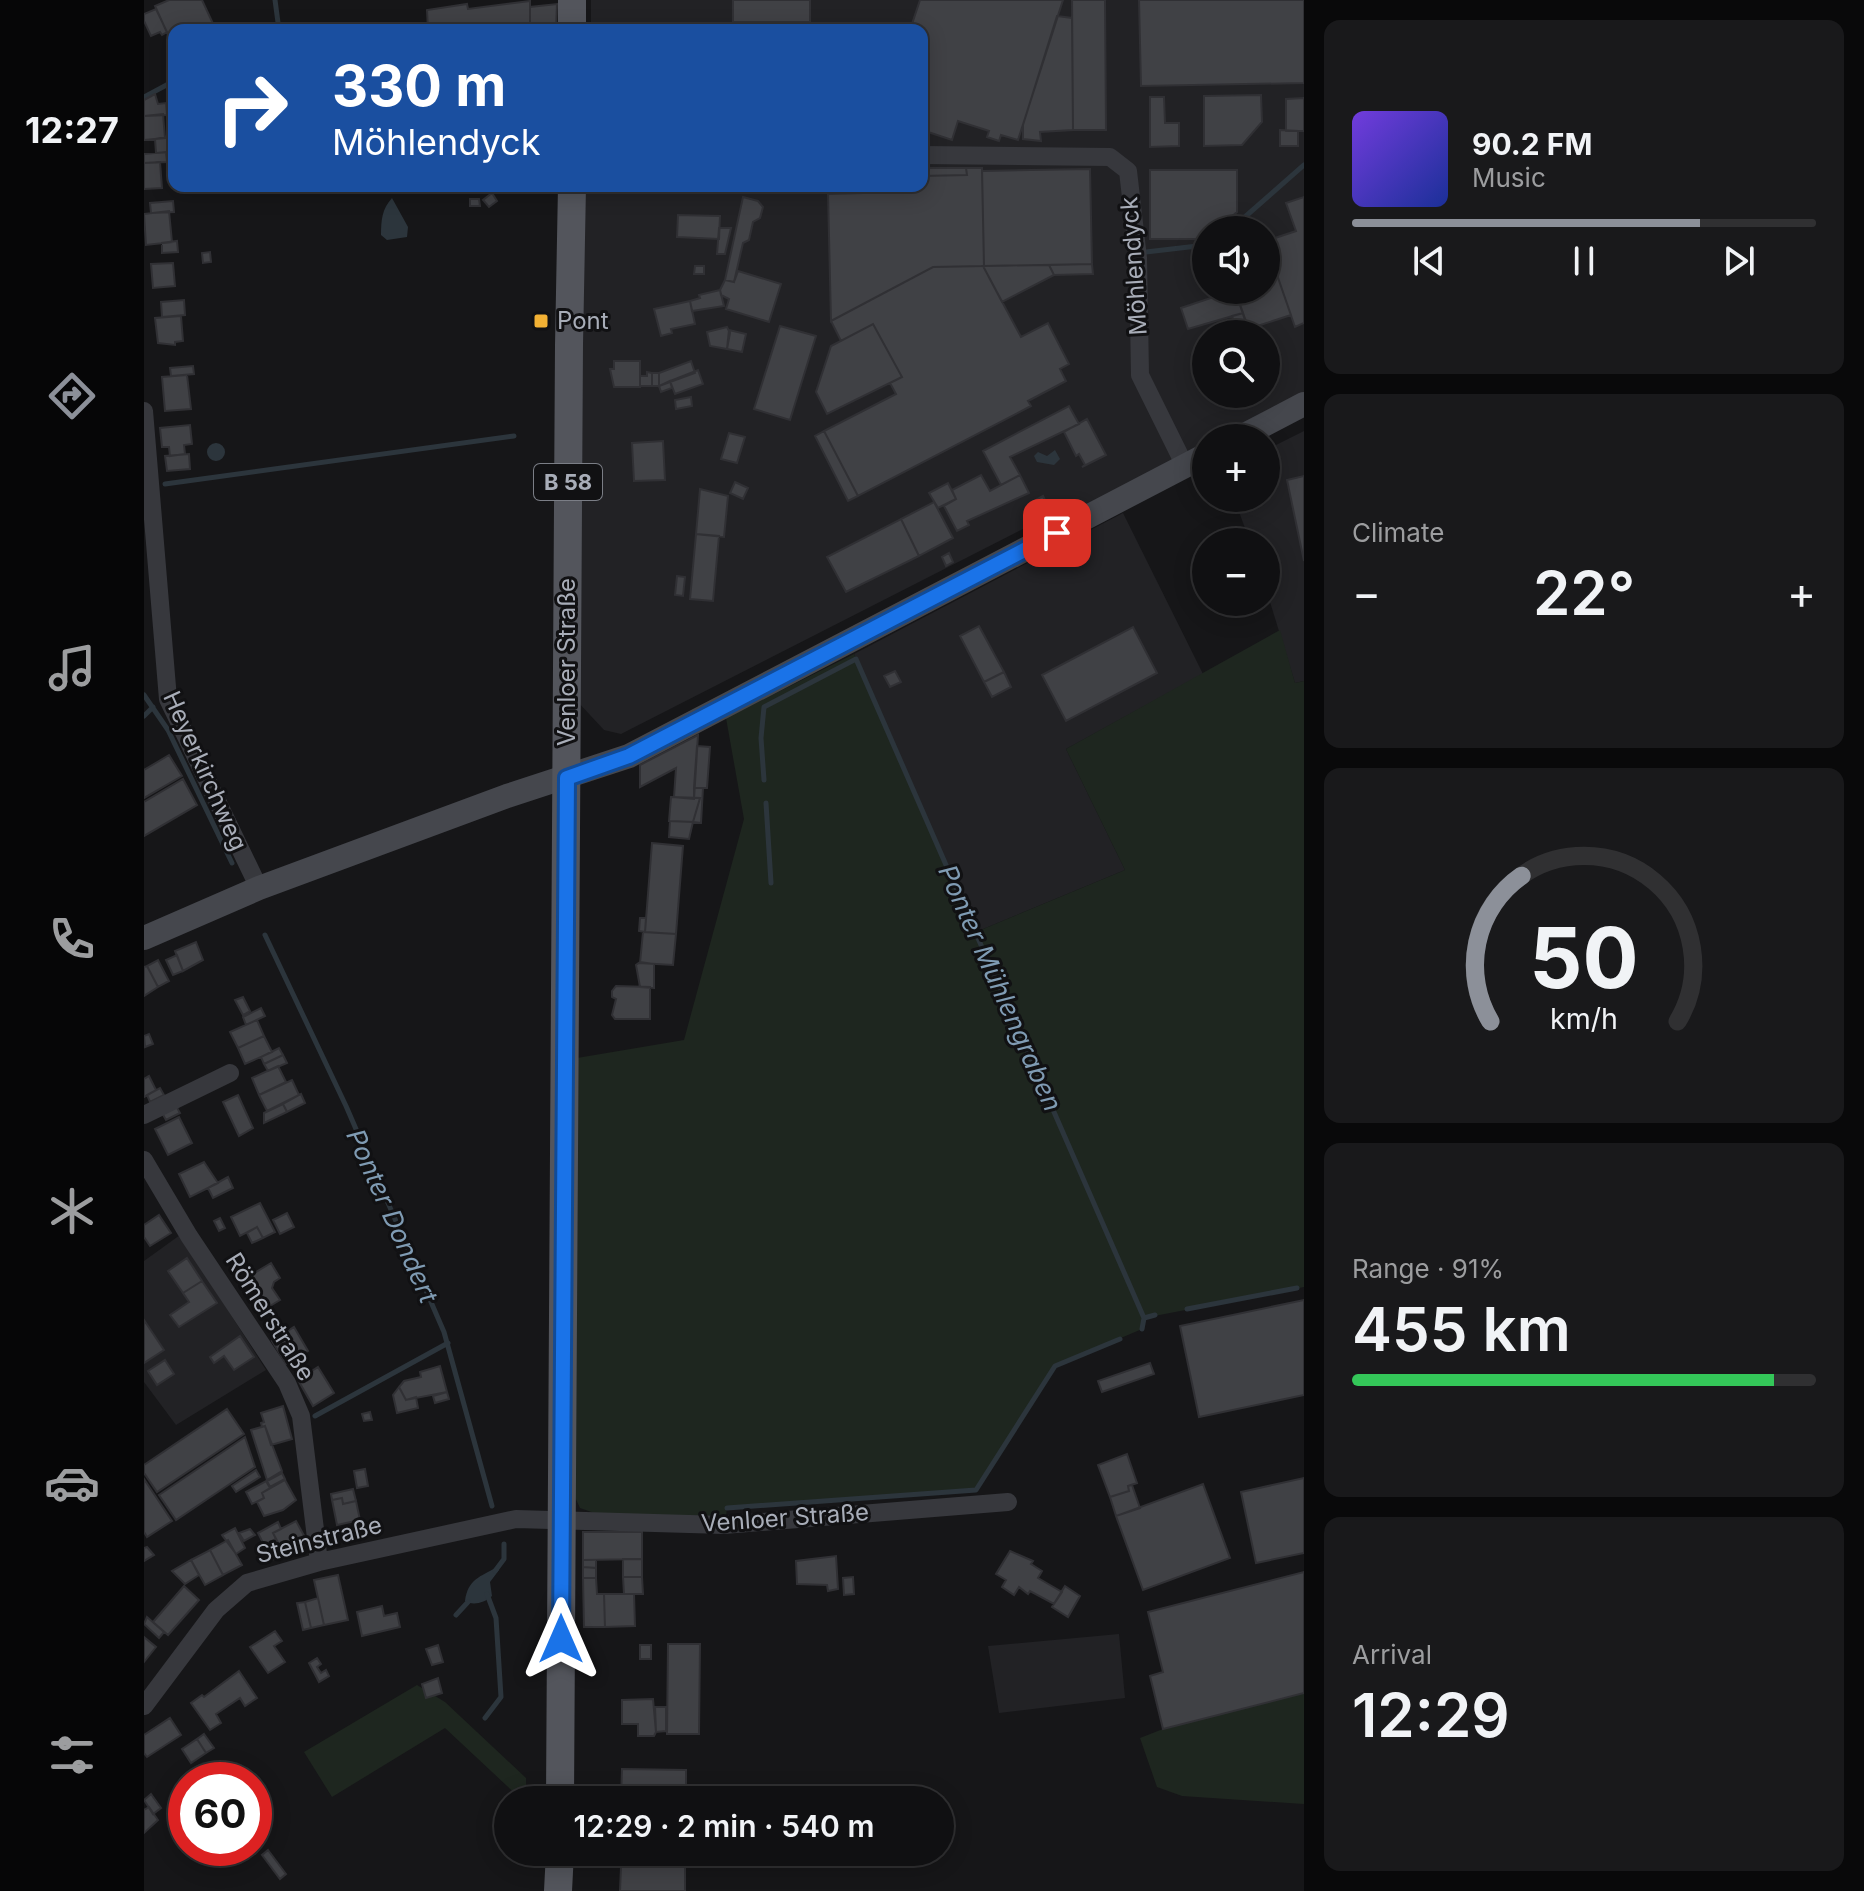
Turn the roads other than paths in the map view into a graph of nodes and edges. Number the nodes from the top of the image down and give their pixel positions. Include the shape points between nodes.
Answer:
1 (572, 0) edge
2 (572, 24) edge
3 (928, 155) edge
4 (572, 192) edge
5 (1304, 404) edge
6 (144, 411) edge
7 (144, 420) edge
8 (1266, 424) edge
9 (1192, 456) edge
10 (1192, 463) edge
11 (567, 778) junction
12 (259, 888) junction
13 (144, 938) edge
14 (230, 1073) dead end
15 (144, 1115) edge
16 (144, 1160) edge
17 (1008, 1502) dead end
18 (562, 1522) junction
19 (319, 1562) junction
20 (144, 1706) edge
21 (560, 1786) edge
22 (559, 1866) edge
23 (558, 1891) edge

1 - 2 main road
3 - 9 street, Möhlendyck via 1110,157 1128,171 1138,258 1140,375
4 - 11 main road, Venloer Straße / B 58
5 - 8 street
6 - 7 street, Heyerkirchweg
7 - 12 street, Heyerkirchweg via 168,699
10 - 11 street, Möhlendyck via 629,756
11 - 12 street
11 - 18 main road, Venloer Straße / B 58
12 - 13 street
14 - 15 street
16 - 19 street, Römerstraße via 287,1383 301,1416
17 - 18 street, Venloer Straße via 724,1525
18 - 19 street, Steinstraße via 516,1519
18 - 21 main road, Venloer Straße / B 58
19 - 20 street, Steinstraße via 247,1583 216,1610
22 - 23 main road

